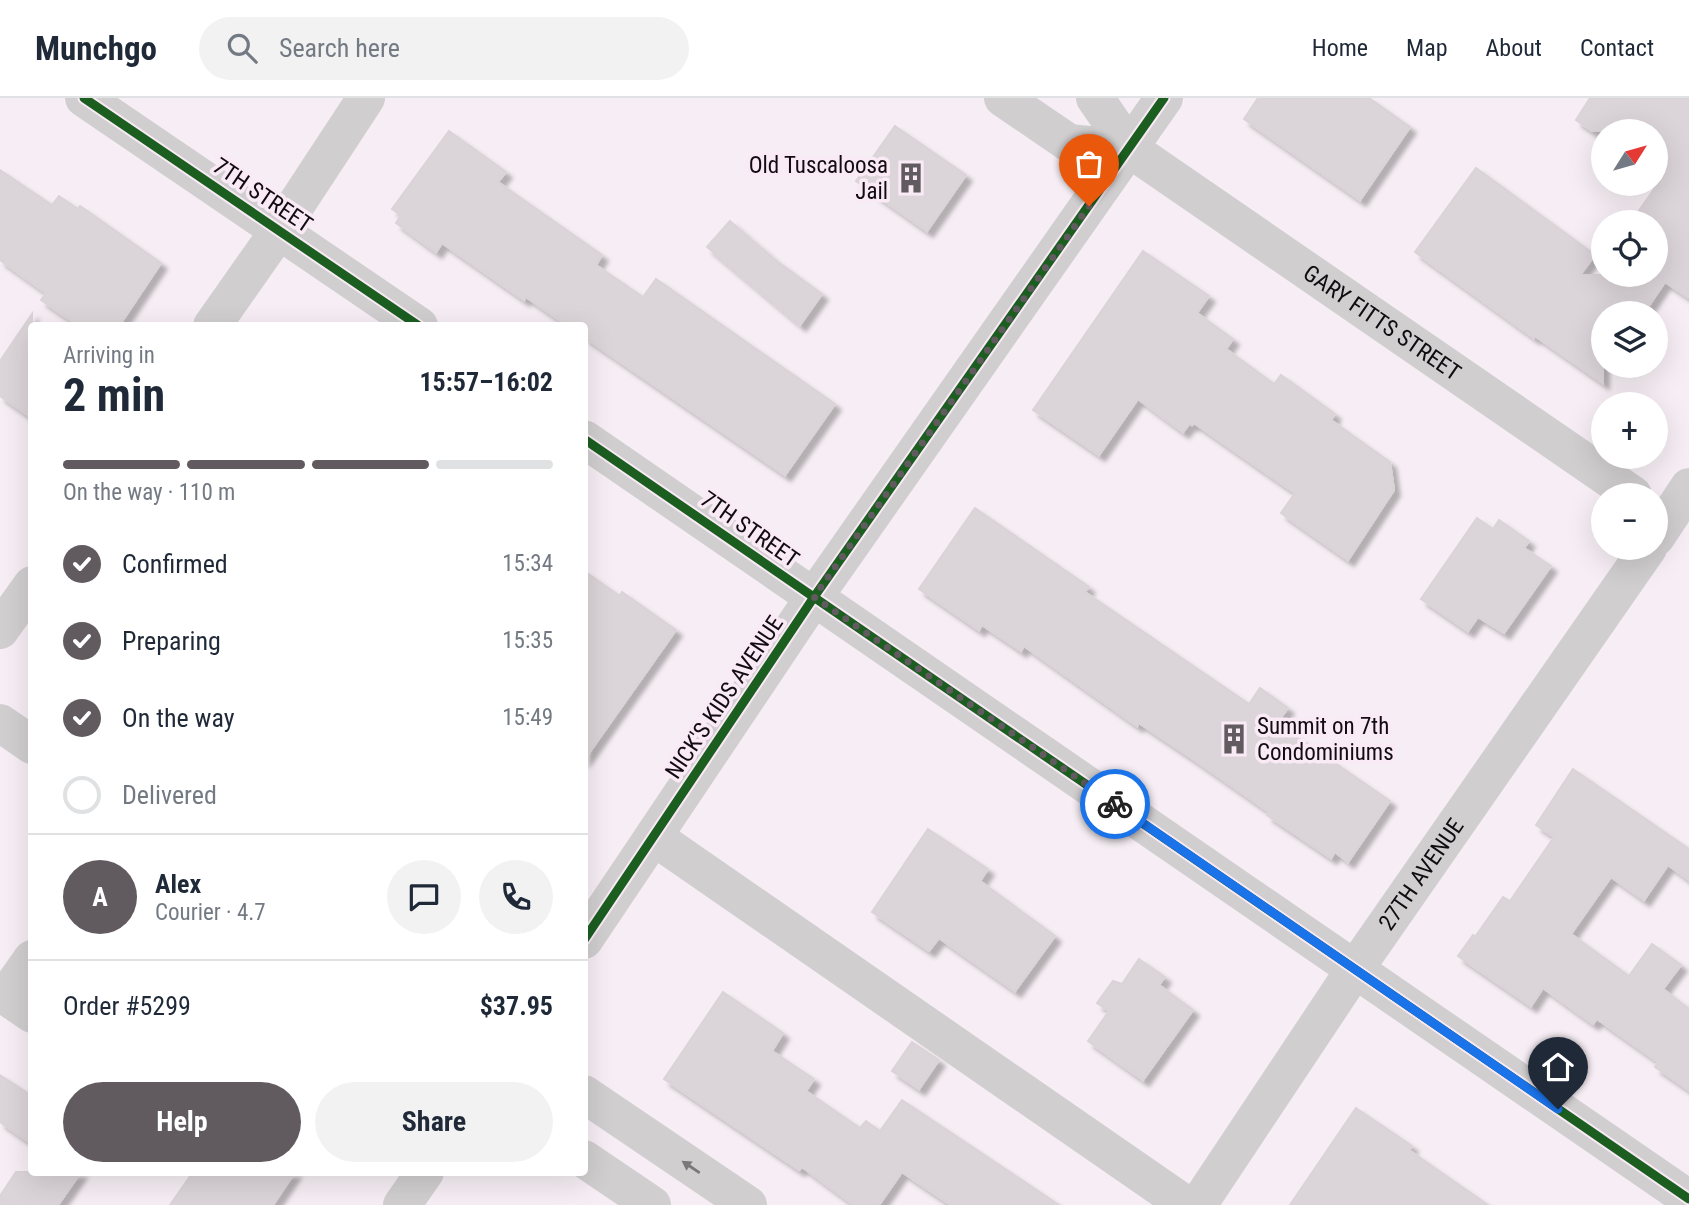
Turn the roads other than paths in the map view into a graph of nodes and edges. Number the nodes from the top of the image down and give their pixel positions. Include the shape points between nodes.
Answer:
1 (84, 98) edge
2 (366, 98) edge
3 (1003, 98) edge
4 (1095, 98) edge
5 (1164, 98) edge
6 (1130, 149) junction
7 (280, 229) junction
8 (215, 322) edge
9 (413, 322) edge
10 (588, 442) edge
11 (1616, 483) edge
12 (1689, 487) edge
13 (1668, 522) edge
14 (1642, 560) edge
15 (28, 591) edge
16 (814, 597) junction
17 (0, 630) edge
18 (0, 723) edge
19 (28, 742) edge
20 (654, 837) junction
21 (588, 934) edge
22 (28, 965) edge
23 (1355, 969) junction
24 (28, 1011) edge
25 (588, 1097) edge
26 (588, 1162) edge
27 (422, 1176) edge
28 (1689, 1199) edge
29 (402, 1205) edge
30 (652, 1205) edge
31 (748, 1205) edge
32 (1186, 1205) edge
33 (1198, 1205) edge

1 - 7 street, 7TH STREET
2 - 7 street
3 - 6 street, GARY FITTS STREET via 1069,143
4 - 6 street, GARY FITTS STREET
5 - 6 street, NICK'S KIDS AVENUE
6 - 11 street, GARY FITTS STREET
6 - 16 street, NICK'S KIDS AVENUE
7 - 8 street
7 - 9 street, 7TH STREET
10 - 16 street, 7TH STREET
12 - 13 street, 27TH AVENUE
14 - 23 street, 27TH AVENUE
15 - 17 street
16 - 20 street, NICK'S KIDS AVENUE
16 - 23 street, 7TH STREET
18 - 19 street
20 - 21 street, NICK'S KIDS AVENUE
20 - 32 street
22 - 24 street via 6,996
23 - 28 street, 7TH STREET
23 - 33 street, 27TH AVENUE
31 -> 25 street
26 - 30 street
27 - 29 street

